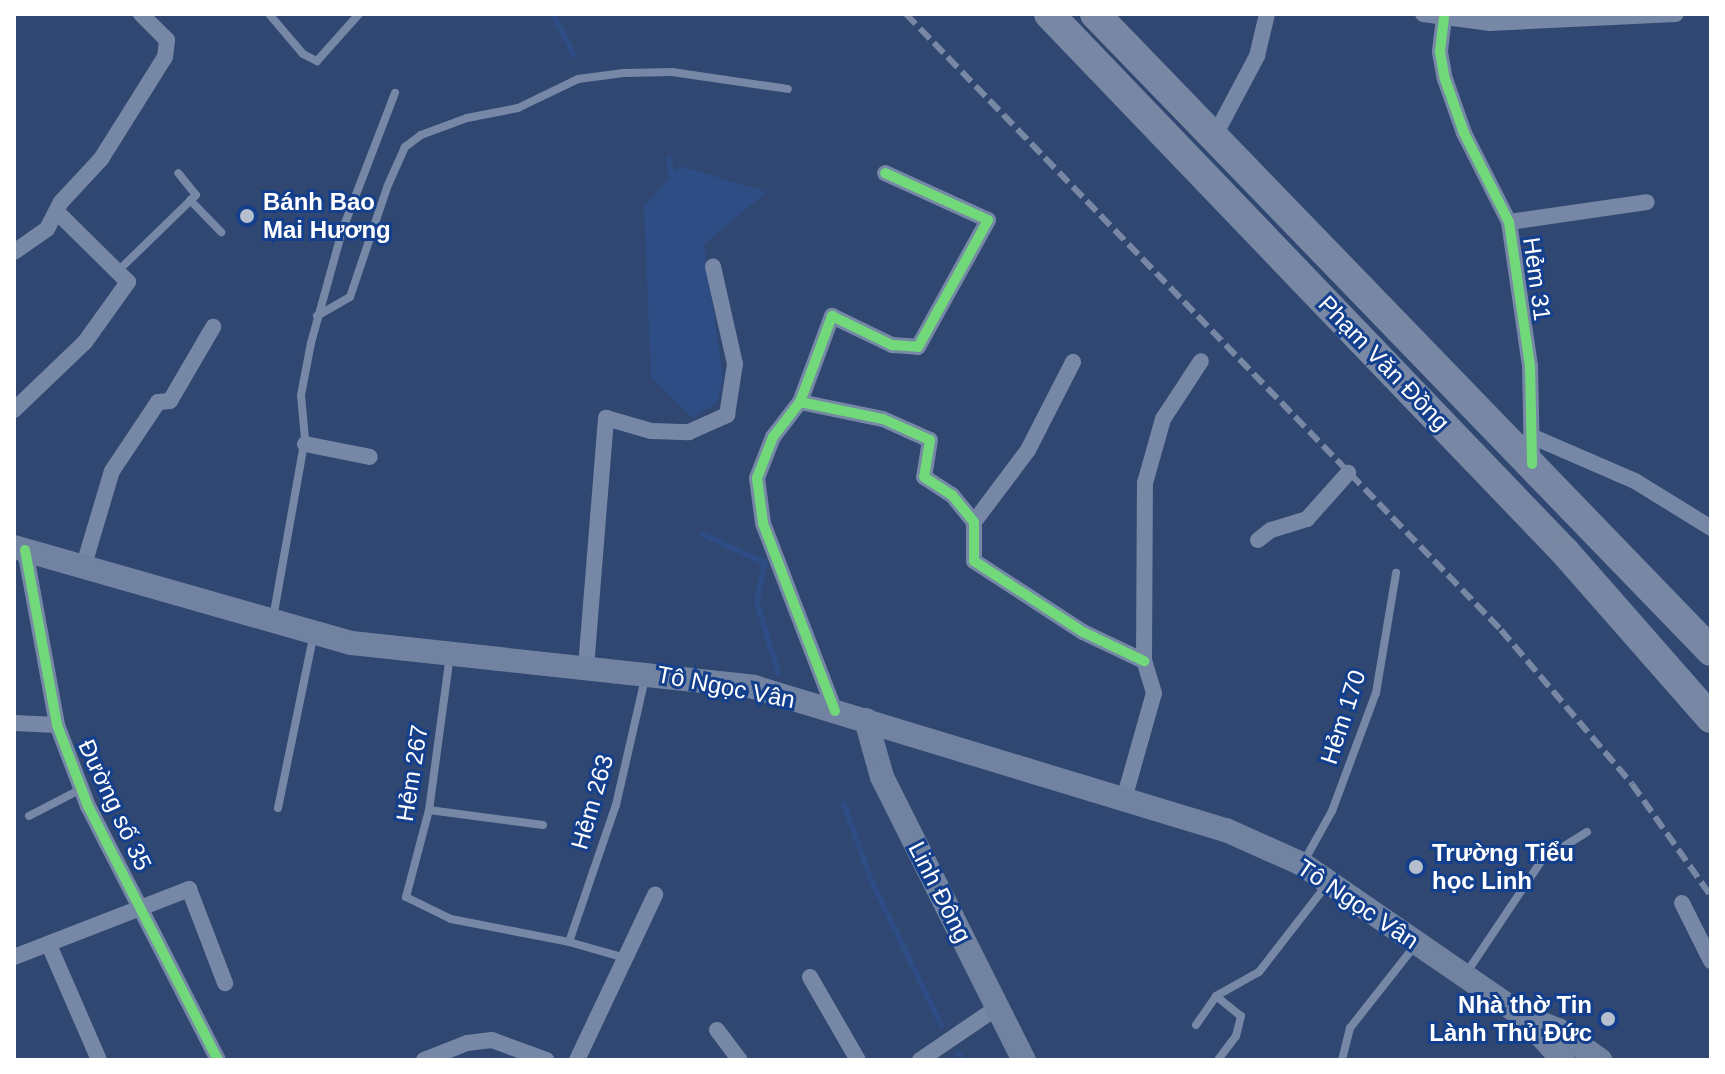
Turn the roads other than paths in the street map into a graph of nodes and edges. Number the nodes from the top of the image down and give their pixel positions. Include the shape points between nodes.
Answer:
1 (141, 14) edge
2 (269, 14) edge
3 (359, 14) edge
4 (1049, 14) edge
5 (1095, 14) edge
6 (1267, 14) edge
7 (1423, 14) edge
8 (1676, 14) edge
9 (1595, 16) edge
10 (1444, 18) junction
11 (788, 89) dead end
12 (395, 93) dead end
13 (1214, 137) junction
14 (178, 173) dead end
15 (885, 173) dead end
16 (190, 200) junction
17 (1647, 202) dead end
18 (57, 212) junction
19 (1509, 222) junction
20 (221, 232) dead end
21 (14, 252) edge
22 (713, 266) dead end
23 (120, 269) junction
24 (317, 316) junction
25 (213, 327) dead end
26 (1201, 361) dead end
27 (1073, 362) dead end
28 (800, 402) junction
29 (14, 410) edge
30 (305, 444) junction
31 (1531, 450) junction
32 (370, 457) dead end
33 (1348, 473) dead end
34 (974, 522) junction
35 (1711, 528) edge
36 (1258, 540) dead end
37 (19, 548) edge
38 (83, 568) junction
39 (1396, 573) dead end
40 (272, 623) junction
41 (313, 633) junction
42 (1711, 651) edge
43 (450, 654) junction
44 (1144, 661) junction
45 (586, 667) junction
46 (646, 671) junction
47 (835, 711) junction
48 (1711, 718) edge
49 (866, 720) junction
50 (14, 723) edge
51 (57, 725) junction
52 (81, 789) junction
53 (1124, 799) junction
54 (278, 808) dead end
55 (429, 810) junction
56 (29, 816) dead end
57 (543, 825) dead end
58 (1587, 832) dead end
59 (1302, 864) junction
60 (1328, 883) junction
61 (655, 895) dead end
62 (1682, 903) dead end
63 (140, 905) junction
64 (569, 942) junction
65 (1417, 943) junction
66 (49, 945) junction
67 (14, 957) edge
68 (628, 960) junction
69 (1711, 961) edge
70 (1465, 976) junction
71 (810, 977) dead end
72 (225, 983) dead end
73 (1216, 996) junction
74 (998, 1007) junction
75 (1523, 1016) junction
76 (1196, 1025) dead end
77 (717, 1030) dead end
78 (458, 1054) edge
79 (99, 1060) edge
80 (218, 1060) edge
81 (424, 1060) edge
82 (546, 1060) edge
83 (577, 1060) edge
84 (740, 1060) edge
85 (858, 1060) edge
86 (920, 1060) edge
87 (1024, 1060) edge
88 (1218, 1060) edge
89 (1342, 1060) edge
90 (1563, 1060) edge
91 (1600, 1060) edge

1 - 18 street via 167,40 165,57 122,118 101,159
2 - 3 lane via 303,54 317,61
4 - 48 highway, Phạm Văn Đồng via 1565,552
5 - 13 highway, Phạm Văn Đồng
6 - 13 street via 1257,56
7 - 10 street
8 - 9 street
9 - 10 street via 1490,23
10 - 19 street, Hẻm 31 via 1440,52 1445,79 1464,133
11 - 24 lane via 672,72 624,73 578,79 518,108 467,118 421,135 405,147 394,172 350,297
12 - 24 lane via 342,231
13 - 31 highway, Phạm Văn Đồng
14 - 16 lane via 196,195
15 - 28 street via 988,220 918,347 892,345 832,316
16 - 20 lane
16 - 23 lane
17 - 19 street
18 - 21 street via 47,229
18 - 23 street
19 - 31 street, Hẻm 31 via 1530,366
22 - 45 street via 735,364 727,415 689,432 651,431 606,418
23 - 29 street via 128,282 125,292 85,342
24 - 30 lane via 301,395
25 - 38 street via 170,401 158,402 112,471
26 - 44 street via 1163,419 1145,483
27 - 34 street via 1028,450
28 - 34 street via 883,419 930,440 924,477 952,495
28 - 47 street via 773,437 757,478 763,523
30 - 32 street
30 - 40 lane
31 - 35 street via 1635,481
31 - 42 highway, Phạm Văn Đồng
33 - 36 street via 1307,519 1271,530
34 - 44 street via 974,561 1083,632
37 - 38 main road, Tô Ngọc Vân
37 - 51 street, Đường số 35
38 - 40 main road, Tô Ngọc Vân
39 - 59 lane, Hẻm 170 via 1376,693 1332,811
40 - 41 main road, Tô Ngọc Vân
41 - 43 main road, Tô Ngọc Vân
41 - 54 lane
43 - 45 main road, Tô Ngọc Vân
43 - 55 lane, Hẻm 267
44 - 53 street via 1154,693
45 - 46 main road, Tô Ngọc Vân
46 - 47 main road, Tô Ngọc Vân via 754,687
46 - 64 lane, Hẻm 263 via 616,805
47 - 49 main road, Tô Ngọc Vân
49 - 53 main road, Tô Ngọc Vân
49 - 74 main road, Linh Đông via 882,777
50 - 51 street
51 - 52 street, Đường số 35
52 - 56 lane
52 - 63 street, Đường số 35
53 - 59 main road, Tô Ngọc Vân via 1226,830
55 - 57 lane
55 - 64 lane, Hẻm 267 via 406,897 451,919
58 - 70 lane via 1542,860
59 - 60 main road, Tô Ngọc Vân
60 - 65 main road, Tô Ngọc Vân
60 - 73 lane via 1259,972
61 - 68 street
62 - 69 street
63 - 66 street
63 - 72 street via 189,889
63 - 80 street, Đường số 35
64 - 68 lane
65 - 70 main road, Tô Ngọc Vân
65 - 89 lane via 1350,1028
66 - 67 street
66 - 79 street
68 - 83 street
70 - 75 main road, Tô Ngọc Vân
71 - 85 street
73 - 76 lane
73 - 88 lane via 1241,1016 1236,1036
74 - 86 street
74 - 87 main road, Linh Đông
75 - 90 main road, Tô Ngọc Vân
75 - 91 main road, Tô Ngọc Vân via 1558,1030
77 - 84 street
78 - 81 street
78 - 82 street via 492,1040

